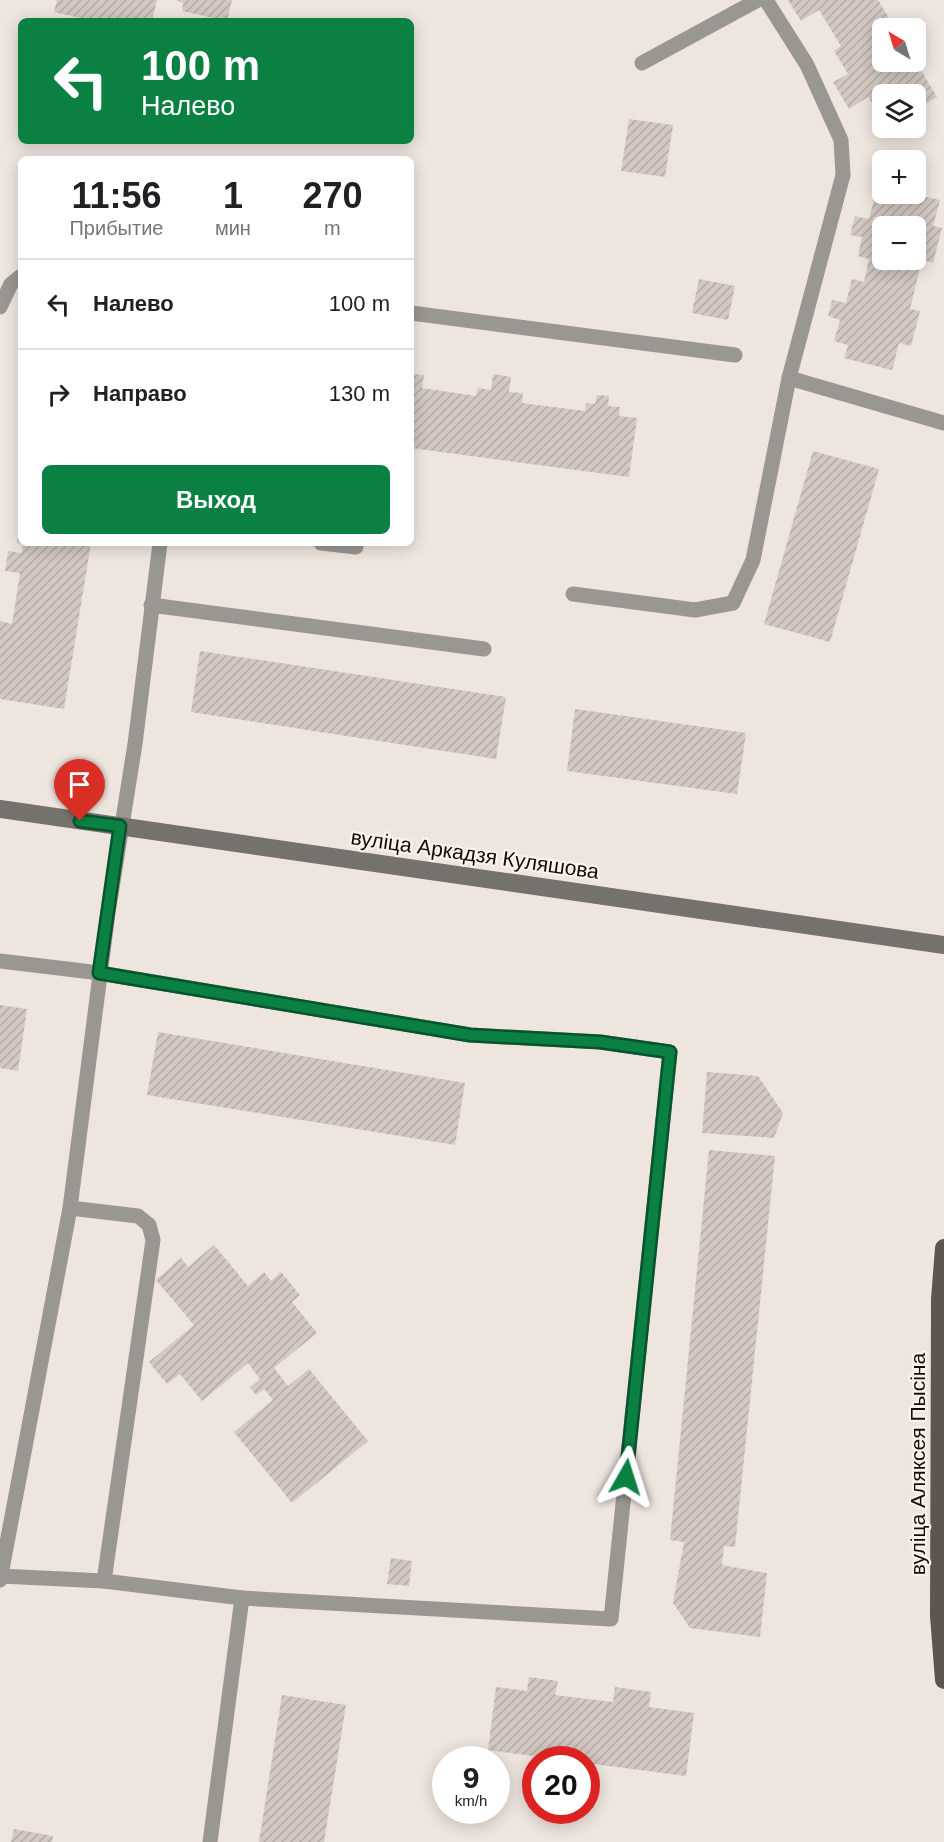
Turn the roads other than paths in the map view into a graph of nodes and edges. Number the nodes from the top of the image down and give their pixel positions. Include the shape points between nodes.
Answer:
1 (758, 0) edge
2 (766, 0) edge
3 (642, 63) dead end
4 (18, 278) edge
5 (0, 307) edge
6 (414, 313) edge
7 (735, 355) dead end
8 (789, 378) junction
9 (944, 423) edge
10 (160, 546) edge
11 (347, 546) edge
12 (356, 547) dead end
13 (573, 594) dead end
14 (152, 605) junction
15 (484, 650) dead end
16 (0, 809) edge
17 (120, 826) junction
18 (944, 945) edge
19 (0, 961) edge
20 (99, 973) junction
21 (70, 1208) junction
22 (944, 1248) edge
23 (0, 1577) edge
24 (104, 1581) junction
25 (242, 1598) junction
26 (944, 1680) edge
27 (210, 1842) edge

1 - 3 lane
2 - 8 lane via 807,65 841,140 843,175
4 - 5 lane
6 - 7 lane
8 - 9 lane
8 - 13 lane via 753,560 733,603 696,610
10 - 14 lane
11 - 12 lane
14 - 15 lane
14 - 17 lane via 135,744
16 - 17 main road, вуліца Аркадзя Куляшова
17 - 18 main road, вуліца Аркадзя Куляшова
17 - 20 lane
19 - 20 lane
20 - 21 lane
20 - 25 lane via 470,1035 600,1042 670,1052 611,1619
21 - 23 lane
21 - 24 lane via 138,1216 149,1225 153,1240
22 - 26 main road, вуліца Аляксея Пысіна via 940,1299 939,1616
23 - 24 lane
24 - 25 lane
25 - 27 lane

